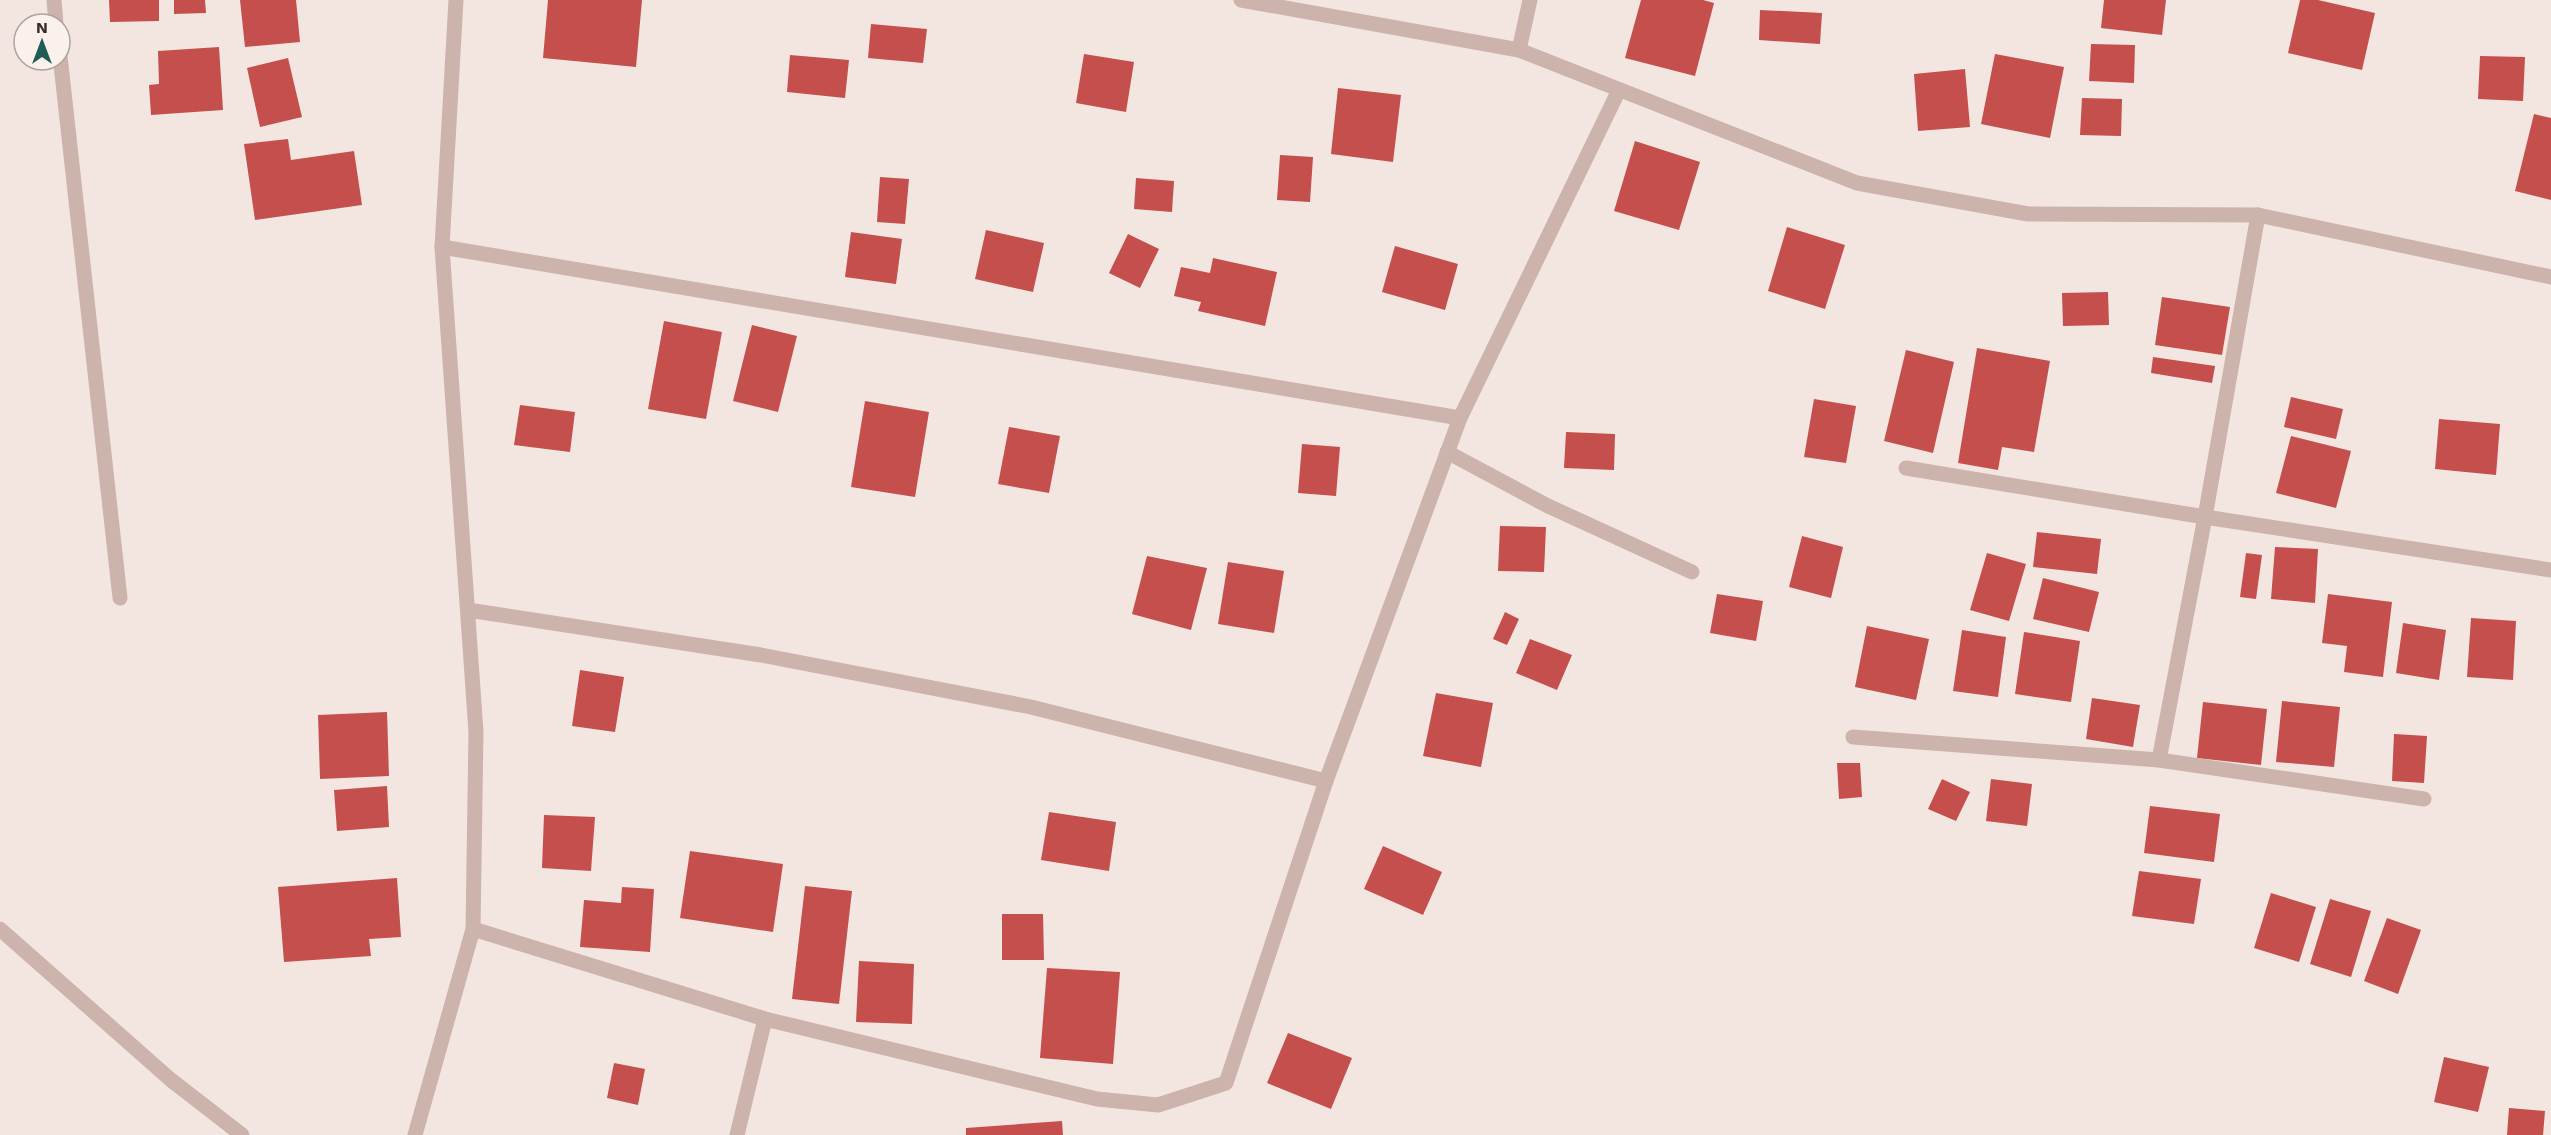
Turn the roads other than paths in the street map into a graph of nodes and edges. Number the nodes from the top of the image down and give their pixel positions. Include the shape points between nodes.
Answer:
1 (456, 0) edge
2 (1241, 0) edge
3 (1530, 0) edge
4 (1519, 50) junction
5 (62, 72) edge
6 (1619, 90) junction
7 (2258, 215) junction
8 (442, 247) junction
9 (2551, 277) edge
10 (1460, 418) junction
11 (1447, 452) junction
12 (1906, 468) dead end
13 (2205, 517) junction
14 (2551, 570) edge
15 (1692, 572) dead end
16 (120, 598) dead end
17 (468, 610) junction
18 (1853, 737) dead end
19 (2158, 760) junction
20 (1326, 781) junction
21 (2424, 799) dead end
22 (0, 930) edge
23 (473, 930) junction
24 (765, 1019) junction
25 (242, 1135) edge
26 (415, 1135) edge
27 (737, 1135) edge

1 - 8 street
2 - 4 street
3 - 4 street
4 - 6 street
5 - 16 street
6 - 7 street via 1857,183 2028,214
6 - 10 street
7 - 9 street
7 - 13 street
8 - 10 street
8 - 17 street
10 - 11 street
11 - 15 street via 1548,506
11 - 20 street
12 - 13 street
13 - 14 street
13 - 19 street
17 - 20 street via 761,655 1019,705
17 - 23 street via 476,732
18 - 19 street
19 - 21 street
20 - 24 street via 1226,1083 1158,1105 1097,1099
22 - 25 street via 171,1080
23 - 24 street
23 - 26 street
24 - 27 street

